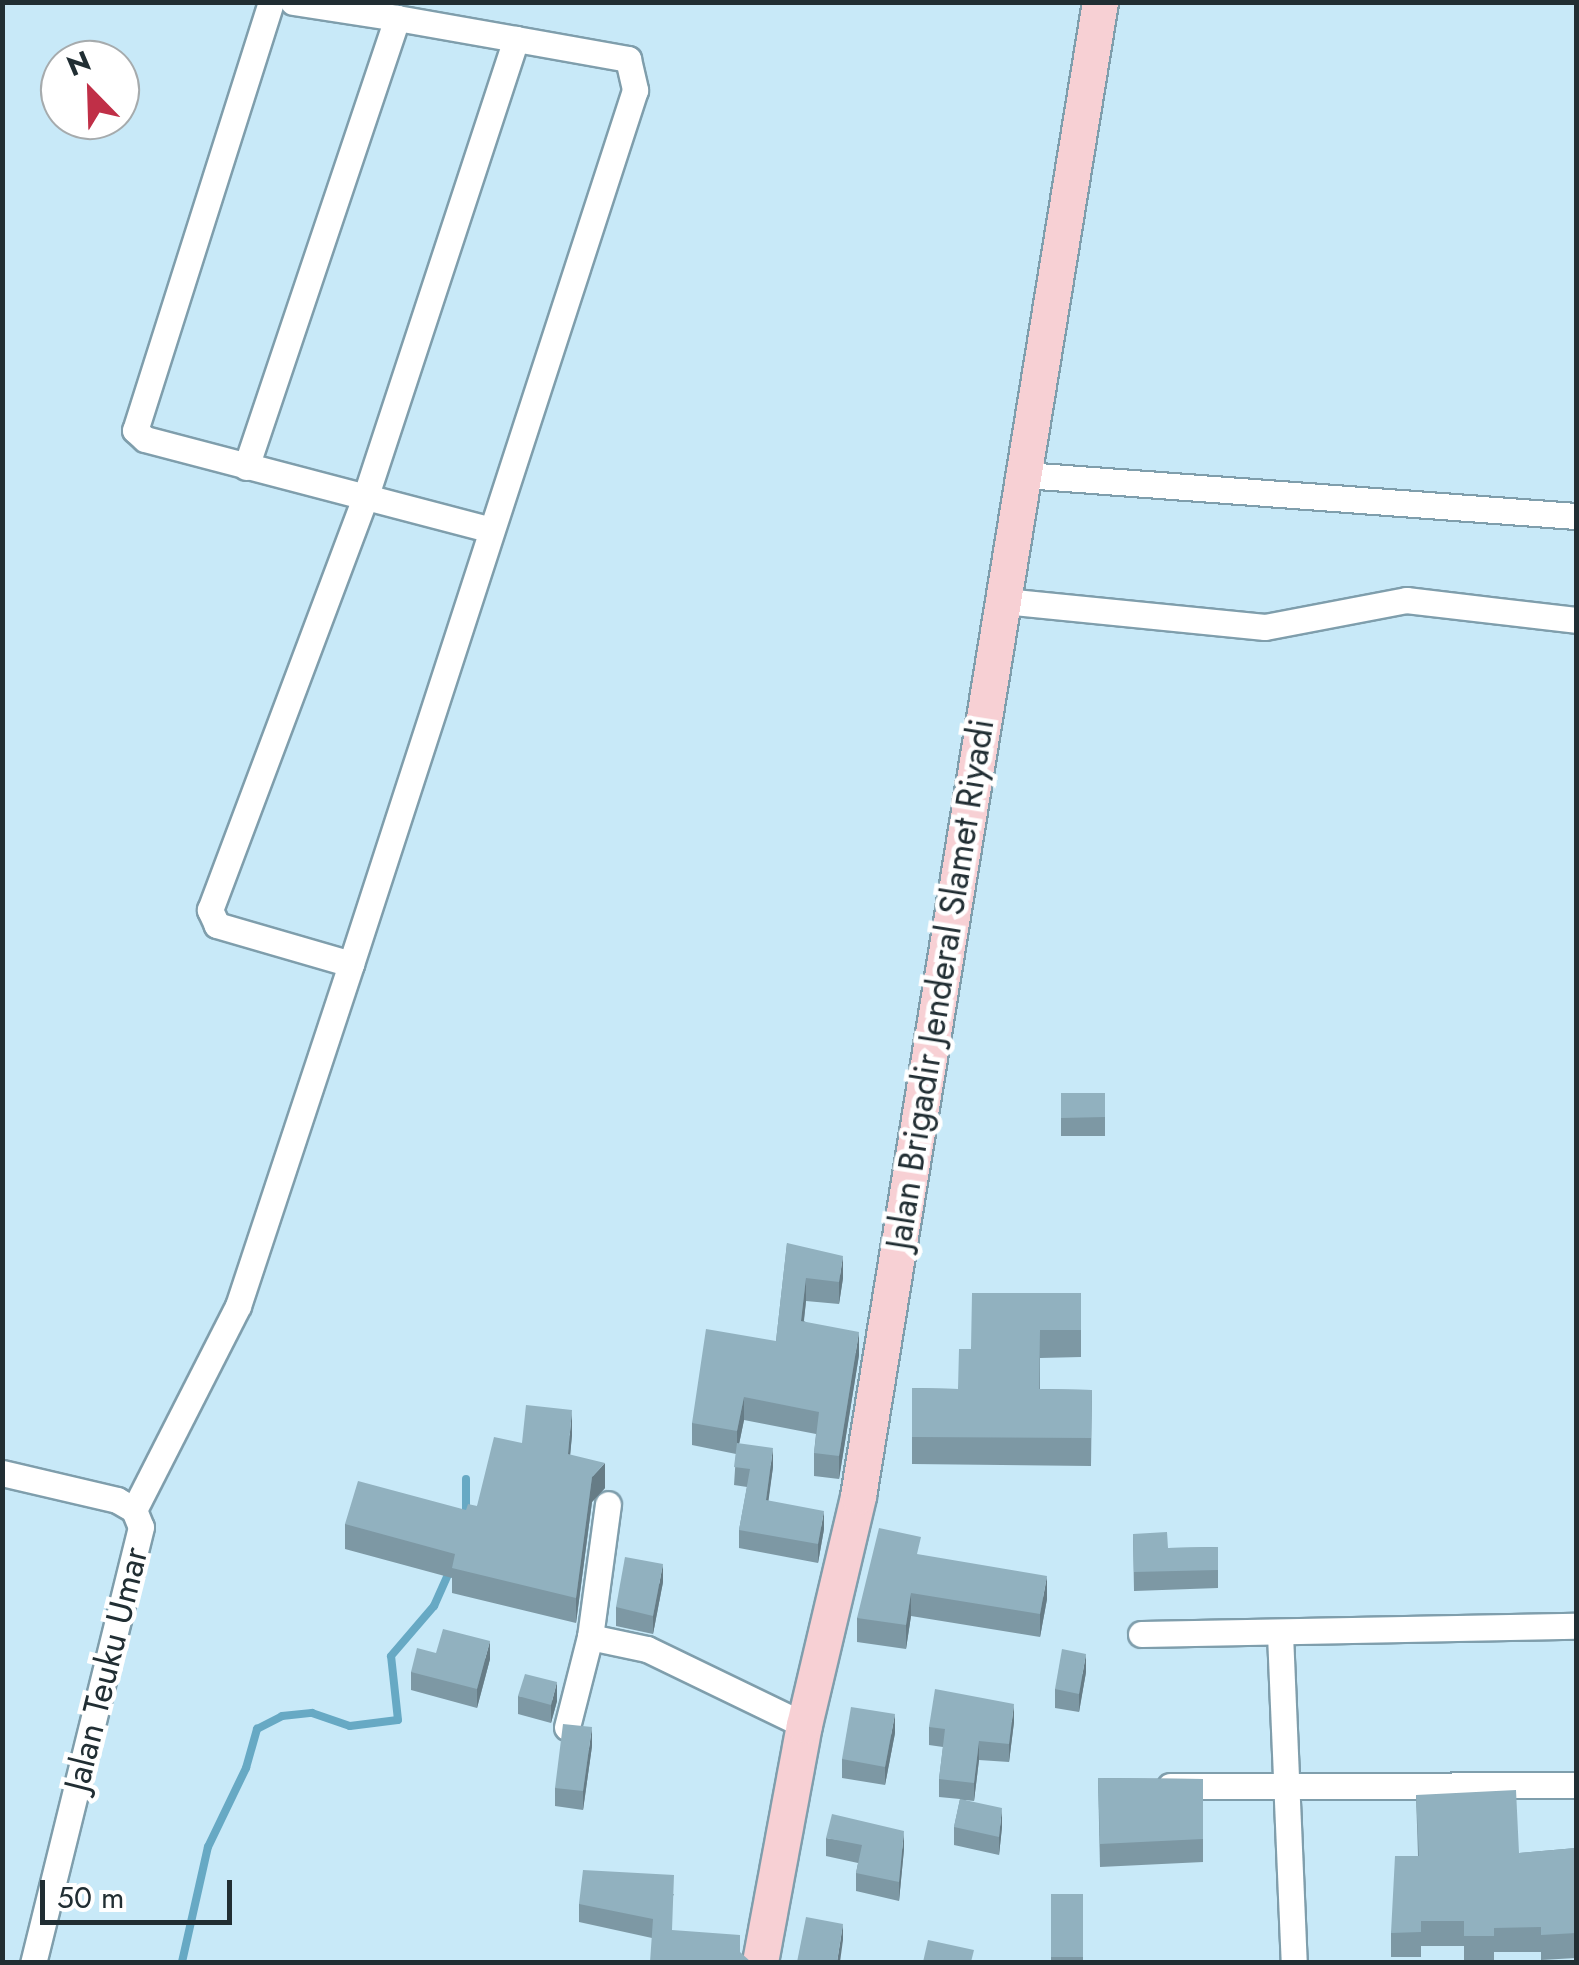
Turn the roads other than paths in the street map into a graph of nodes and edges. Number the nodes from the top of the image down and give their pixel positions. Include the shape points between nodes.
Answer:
1 (271, 2) edge
2 (293, 2) edge
3 (1100, 2) edge
4 (397, 18) junction
5 (516, 39) junction
6 (246, 467) junction
7 (1025, 474) junction
8 (367, 492) junction
9 (1576, 516) edge
10 (489, 528) junction
11 (1004, 600) junction
12 (1576, 620) edge
13 (350, 964) junction
14 (2, 1473) edge
15 (608, 1504) dead end
16 (134, 1510) junction
17 (1576, 1626) edge
18 (1141, 1634) dead end
19 (1280, 1634) junction
20 (590, 1637) junction
21 (804, 1725) junction
22 (567, 1728) edge
23 (1576, 1785) edge
24 (1135, 1786) edge
25 (1289, 1787) junction
26 (33, 1962) edge
27 (760, 1962) edge
28 (1294, 1962) edge

1 - 6 street via 136,430 144,438
2 - 4 street
3 - 7 main road, Jalan Brigadir Jenderal Slamet Riyadi
4 - 5 street
4 - 6 street
5 - 8 street
5 - 10 street via 628,59 635,90
6 - 8 street
7 - 9 street
7 - 11 main road, Jalan Brigadir Jenderal Slamet Riyadi
8 - 10 street
8 - 13 street via 210,910 217,925
10 - 13 street
11 - 12 street via 1265,626 1406,600
11 - 21 main road, Jalan Brigadir Jenderal Slamet Riyadi via 975,743 858,1496
13 - 16 street via 238,1306
14 - 16 street, Jalan Teuku Umar
15 - 20 street
16 - 26 street, Jalan Teuku Umar via 142,1527
17 - 19 street
18 - 19 street
19 - 25 street
20 - 21 street via 647,1649
20 - 22 street
21 - 27 main road, Jalan Brigadir Jenderal Slamet Riyadi
23 - 25 street
24 - 25 street
25 - 28 street

